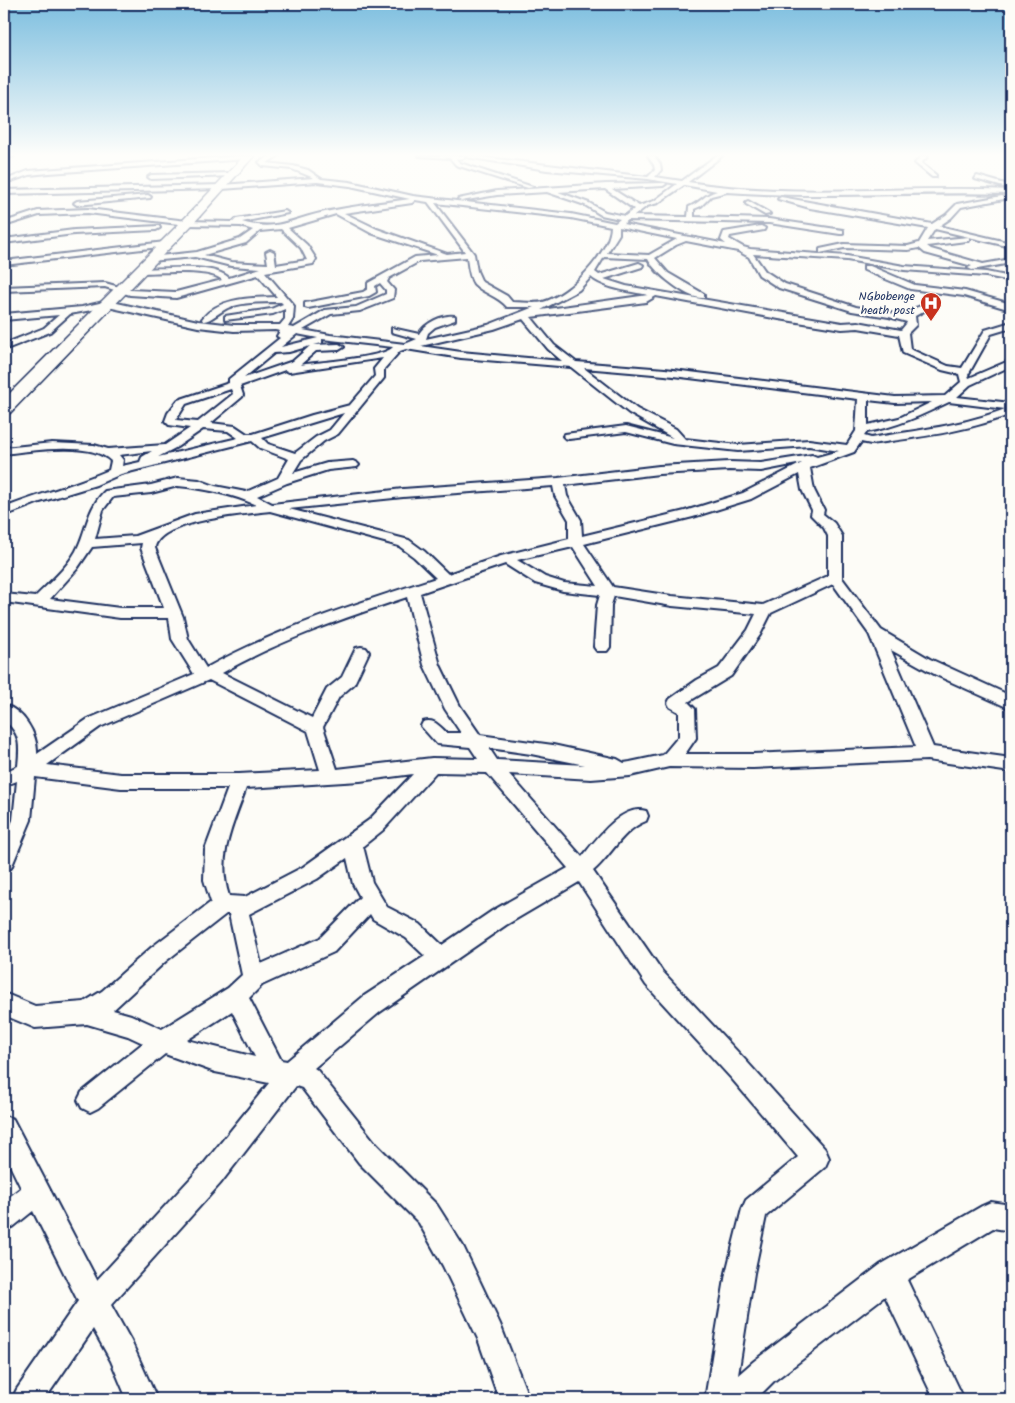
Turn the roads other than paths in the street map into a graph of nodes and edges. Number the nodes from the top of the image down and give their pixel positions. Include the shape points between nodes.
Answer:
1 (172, 221) edge
2 (230, 221) edge
3 (303, 221) edge
4 (355, 221) edge
5 (445, 221) edge
6 (595, 221) edge
7 (621, 221) edge
8 (769, 221) edge
9 (776, 221) edge
10 (837, 221) edge
11 (899, 221) edge
12 (942, 221) edge
13 (185, 223) junction
14 (206, 224) junction
15 (803, 225) junction
16 (615, 226) junction
17 (283, 227) junction
18 (930, 227) junction
19 (258, 229) junction
20 (749, 229) junction
21 (13, 230) dead end
22 (4, 231) edge
23 (840, 232) junction
24 (31, 236) junction
25 (684, 239) junction
26 (989, 239) junction
27 (4, 241) edge
28 (165, 244) junction
29 (1011, 245) edge
30 (922, 246) junction
31 (752, 247) dead end
32 (850, 247) junction
33 (740, 250) junction
34 (270, 252) dead end
35 (470, 254) junction
36 (196, 255) junction
37 (450, 255) junction
38 (602, 255) junction
39 (806, 255) junction
40 (651, 257) junction
41 (847, 258) junction
42 (150, 259) junction
43 (209, 259) junction
44 (1011, 261) edge
45 (23, 262) junction
46 (4, 263) edge
47 (639, 265) dead end
48 (983, 266) junction
49 (275, 267) junction
50 (140, 270) junction
51 (188, 271) junction
52 (4, 272) edge
53 (260, 272) junction
54 (958, 272) junction
55 (1011, 275) edge
56 (594, 276) junction
57 (385, 277) junction
58 (1011, 279) edge
59 (228, 282) junction
60 (5, 287) edge
61 (122, 289) junction
62 (659, 293) junction
63 (697, 294) junction
64 (105, 299) junction
65 (84, 300) dead end
66 (286, 302) junction
67 (706, 302) junction
68 (308, 304) junction
69 (1011, 307) edge
70 (924, 308) dead end
71 (525, 310) junction
72 (67, 311) junction
73 (325, 313) junction
74 (774, 315) junction
75 (4, 317) edge
76 (452, 318) dead end
77 (174, 319) junction
78 (206, 319) junction
79 (911, 320) junction
80 (307, 325) junction
81 (1011, 325) edge
82 (290, 330) junction
83 (395, 330) dead end
84 (904, 333) junction
85 (325, 338) junction
86 (425, 339) junction
87 (4, 347) edge
88 (272, 348) junction
89 (314, 348) junction
90 (288, 349) junction
91 (400, 349) junction
92 (1011, 363) edge
93 (301, 365) junction
94 (575, 365) junction
95 (965, 378) junction
96 (234, 386) junction
97 (863, 397) junction
98 (948, 399) junction
99 (356, 407) junction
100 (1011, 408) edge
101 (4, 409) edge
102 (200, 425) junction
103 (860, 434) junction
104 (569, 436) dead end
105 (254, 437) junction
106 (681, 444) junction
107 (173, 445) junction
108 (4, 450) edge
109 (847, 451) junction
110 (106, 452) junction
111 (296, 458) junction
112 (145, 464) junction
113 (353, 465) dead end
114 (804, 468) junction
115 (115, 472) junction
116 (283, 480) junction
117 (92, 482) junction
118 (558, 482) junction
119 (246, 496) junction
120 (104, 497) junction
121 (269, 507) junction
122 (4, 512) edge
123 (157, 534) junction
124 (576, 541) junction
125 (87, 543) junction
126 (506, 559) junction
127 (835, 578) junction
128 (445, 579) junction
129 (412, 590) junction
130 (608, 591) junction
131 (4, 598) edge
132 (38, 603) junction
133 (765, 610) junction
134 (173, 613) junction
135 (876, 633) junction
136 (602, 648) dead end
137 (361, 652) dead end
138 (206, 674) junction
139 (1011, 703) edge
140 (4, 711) edge
141 (430, 726) dead end
142 (315, 727) junction
143 (474, 740) junction
144 (927, 753) junction
145 (669, 760) junction
146 (432, 765) junction
147 (492, 766) junction
148 (1011, 766) edge
149 (28, 769) junction
150 (630, 769) junction
151 (330, 776) junction
152 (4, 779) edge
153 (240, 781) junction
154 (639, 816) dead end
155 (353, 843) junction
156 (4, 862) edge
157 (581, 869) junction
158 (372, 899) junction
159 (229, 905) junction
160 (441, 958) junction
161 (254, 978) junction
162 (236, 996) junction
163 (4, 1004) edge
164 (87, 1013) junction
165 (164, 1041) junction
166 (283, 1072) junction
167 (90, 1100) dead end
168 (4, 1128) edge
169 (37, 1191) junction
170 (4, 1218) edge
171 (1011, 1218) edge
172 (890, 1275) junction
173 (94, 1303) junction
174 (27, 1399) edge
175 (142, 1399) edge
176 (514, 1399) edge
177 (720, 1399) edge
178 (735, 1399) edge
179 (949, 1399) edge

1 - 13 street
2 - 14 street
3 - 17 street
4 - 37 street via 430,251
5 - 35 street
6 - 16 street
7 - 16 street
8 - 20 street
9 - 15 street
10 - 23 street
11 - 18 street
12 - 18 street
13 - 14 street
13 - 24 street via 171,228 92,230
13 - 28 highway
14 - 19 street via 241,224
15 - 20 street
15 - 23 street
16 - 25 street
16 - 38 street
17 - 19 street
17 - 49 street via 312,259 304,264
18 - 26 street
18 - 30 street via 922,239
19 - 36 street via 246,241
20 - 31 street via 727,234 724,240 734,246
21 - 22 street
23 - 32 street
24 - 27 street
24 - 45 street via 22,250
25 - 33 street
25 - 40 street
26 - 29 street
26 - 30 street via 957,239
28 - 42 highway
28 - 45 street via 50,262
30 - 32 street via 895,249
30 - 48 street via 946,257
32 - 39 street
33 - 39 street
33 - 79 street via 752,256 762,273 782,286 855,309
34 - 49 street
35 - 37 street
35 - 71 street via 478,283 510,305
36 - 42 street
36 - 43 street
37 - 57 street via 418,260
38 - 40 street
38 - 56 street
39 - 41 street
40 - 63 street via 662,272
41 - 54 street via 904,268
41 - 69 street via 913,287 965,294
42 - 50 highway
43 - 49 street
43 - 51 street
44 - 48 street
45 - 46 street
45 - 52 street
47 - 56 street
48 - 54 street
48 - 55 street
49 - 53 street
50 - 51 street
50 - 61 highway
51 - 59 street via 220,274
53 - 59 street
53 - 66 street
54 - 58 street
56 - 62 street via 616,286
56 - 71 street via 544,304
57 - 68 street via 374,282 373,290 366,294
57 - 73 street via 384,284 390,290 390,296 360,309
59 - 61 street via 176,295
60 - 61 street via 48,283 105,285
61 - 64 highway
62 - 67 street
62 - 71 street via 646,299
63 - 67 street
63 - 74 street
64 - 72 street
64 - 77 street
64 - 101 highway
65 - 72 street
66 - 68 street
66 - 78 street via 244,316
66 - 78 street via 242,302 218,307
66 - 82 street via 289,319 282,327
67 - 74 street
68 - 73 street
70 - 79 street via 911,315
71 - 86 street via 491,327
71 - 94 street via 551,347
72 - 75 street
72 - 87 street via 47,330
73 - 80 street
74 - 84 street
76 - 86 street via 433,324
77 - 78 street
77 - 82 street via 234,328
79 - 84 street
80 - 82 street
80 - 85 street via 321,332
81 - 95 street via 987,333
82 - 85 street
82 - 88 street
83 - 86 street
84 - 95 street via 906,351
85 - 89 street
85 - 90 street
85 - 91 street via 369,340
86 - 91 street
88 - 90 street
88 - 93 street via 278,356
88 - 96 street via 233,381
89 - 90 street
89 - 91 street
89 - 93 street
91 - 93 street via 368,359
91 - 94 street
91 - 99 street via 380,369 380,376
92 - 95 street
93 - 96 street
94 - 97 street via 769,383
94 - 106 street via 633,411 672,430
95 - 98 street
96 - 102 street via 238,395
96 - 102 street via 182,402 170,421
97 - 98 street
97 - 103 street
98 - 100 street
98 - 103 street via 903,420
99 - 105 street
99 - 111 street via 334,432
100 - 103 street via 987,420 960,427 871,441
102 - 105 street via 231,428 244,437
102 - 107 street
103 - 109 street
104 - 106 street via 626,429
105 - 111 street via 264,446
105 - 112 street
106 - 109 street via 738,448 809,443
107 - 110 street
107 - 112 street via 146,459
108 - 110 street via 80,446
109 - 114 street
109 - 118 street via 761,467 658,470
110 - 115 street via 118,459
111 - 116 street
112 - 115 street
113 - 116 street via 327,467
114 - 124 street via 747,496
114 - 127 street via 817,515 835,536
115 - 117 street
116 - 119 street
117 - 120 street via 93,495
117 - 122 street
118 - 121 street
118 - 124 street via 561,496 575,520
119 - 120 street via 178,482
119 - 121 street
120 - 125 street via 93,518
121 - 123 street via 199,517
121 - 128 street via 404,543
123 - 125 street via 137,540
123 - 134 street via 148,548
124 - 126 street
124 - 130 street
125 - 132 street via 69,569
126 - 128 street
126 - 130 street via 550,584
127 - 133 street
127 - 135 street
128 - 129 street
129 - 138 street via 284,636
129 - 143 street via 432,665 452,709
130 - 133 street
130 - 136 street via 604,605
131 - 132 street
132 - 134 street via 120,614
133 - 145 street via 754,632 725,672 676,703 687,709 688,738
134 - 138 street via 180,639
135 - 139 street via 933,668
135 - 144 street
137 - 142 street via 348,680 334,693
138 - 142 street
138 - 149 street via 94,723
140 - 149 street via 20,724 29,745
141 - 143 street via 443,739
142 - 151 street
143 - 147 street
143 - 150 street via 592,759
144 - 145 street via 753,761
144 - 148 street
145 - 150 street
146 - 147 street
146 - 151 street
146 - 155 street via 376,825
147 - 150 street via 591,772
147 - 157 street
149 - 152 street
149 - 153 street via 121,781
149 - 156 street via 22,820
151 - 153 street
153 - 159 street via 215,850 214,880
154 - 157 street via 611,836
155 - 158 street via 363,884
155 - 159 street via 310,873 247,906
157 - 160 street via 499,918
157 - 177 street via 654,978 816,1158 756,1209 740,1273
158 - 160 street via 380,913 413,931
158 - 161 street via 328,945
159 - 161 street
159 - 164 street via 159,954 110,999
160 - 166 street via 372,1004
161 - 162 street
162 - 165 street
162 - 166 street
163 - 164 street via 35,1017
164 - 165 street via 131,1026
165 - 166 street via 215,1060
165 - 167 street
166 - 173 street via 211,1175
166 - 176 street via 309,1078 368,1154 428,1214 453,1256 490,1334
168 - 169 street
169 - 170 street
169 - 173 street
171 - 172 street via 991,1215
172 - 178 street via 764,1371
172 - 179 street
173 - 174 street
173 - 175 street via 121,1350

